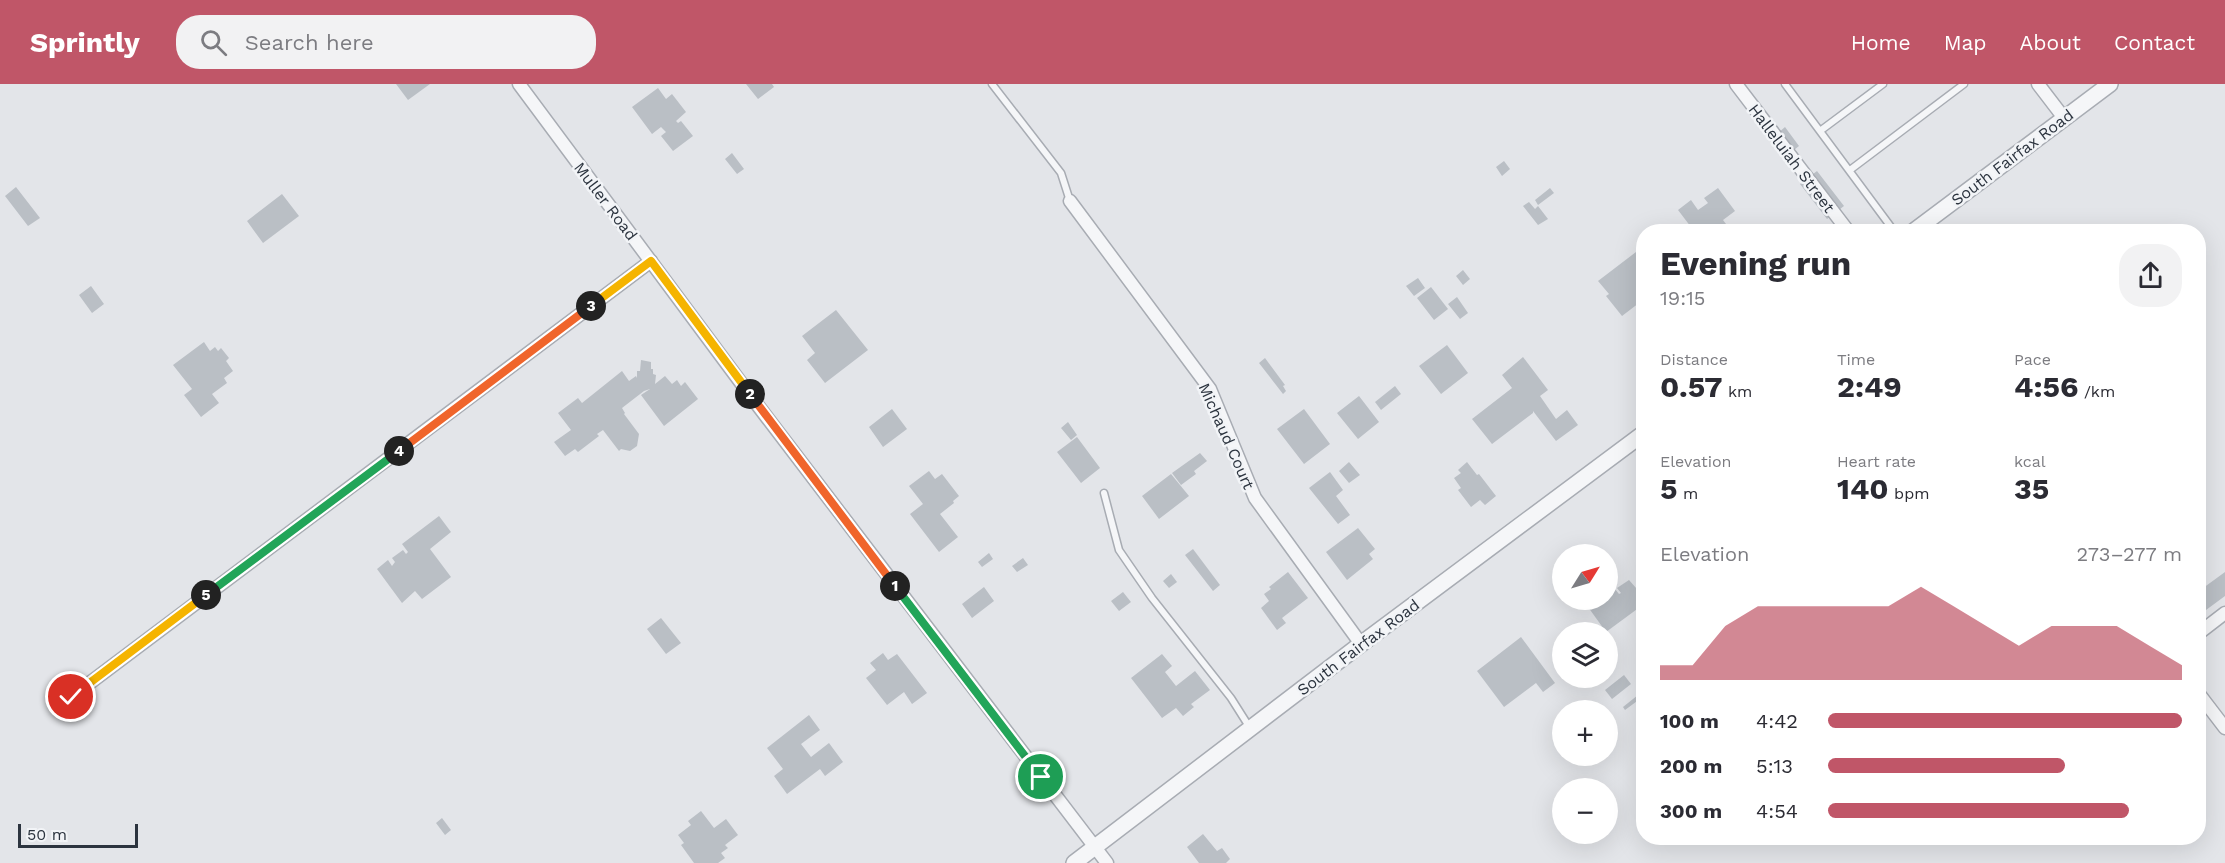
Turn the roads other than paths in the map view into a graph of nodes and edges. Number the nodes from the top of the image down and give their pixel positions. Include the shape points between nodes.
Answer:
1 (519, 84) edge
2 (992, 84) edge
3 (1736, 84) edge
4 (1785, 84) edge
5 (1883, 84) edge
6 (1964, 84) edge
7 (2038, 84) edge
8 (2110, 84) edge
9 (2064, 118) junction
10 (1820, 131) junction
11 (1850, 170) junction
12 (1070, 201) joint
13 (1843, 224) edge
14 (1889, 224) edge
15 (1923, 224) edge
16 (651, 261) junction
17 (1636, 439) edge
18 (1104, 493) dead end
19 (2225, 613) edge
20 (2206, 628) edge
21 (1361, 645) junction
22 (71, 697) dead end
23 (2206, 703) edge
24 (2225, 728) edge
25 (1250, 729) junction
26 (1094, 847) junction
27 (1074, 863) edge
28 (1107, 863) edge

1 - 16 street, Muller Road
2 - 12 lane via 1061,173
3 - 13 street, Halleluiah Street
4 - 10 lane
5 - 10 lane
6 - 11 lane
7 - 9 street
8 - 9 street, South Fairfax Road
9 - 15 street, South Fairfax Road
10 - 11 lane
11 - 14 lane
12 - 21 street, Michaud Court via 1210,389 1255,498
16 - 22 street
16 - 26 street, Muller Road
17 - 21 street, South Fairfax Road
18 - 25 lane via 1119,550
19 - 20 street
21 - 25 street, South Fairfax Road
23 - 24 street
25 - 26 street, South Fairfax Road
26 - 27 street, South Fairfax Road
26 - 28 street, Muller Road

